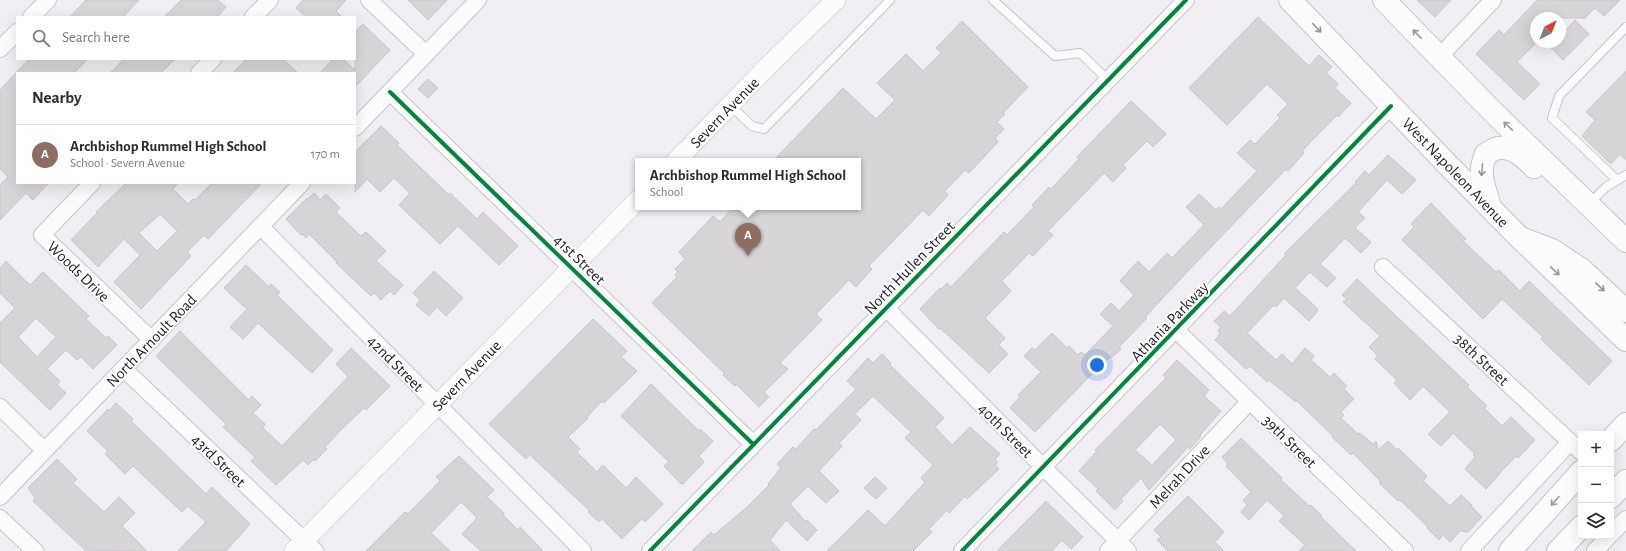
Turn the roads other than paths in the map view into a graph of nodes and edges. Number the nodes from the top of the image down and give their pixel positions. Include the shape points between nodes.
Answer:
1 (48, 0) edge
2 (270, 0) edge
3 (369, 0) edge
4 (478, 0) edge
5 (829, 0) edge
6 (836, 0) edge
7 (890, 0) edge
8 (993, 0) edge
9 (1186, 0) edge
10 (1290, 0) edge
11 (1384, 0) edge
12 (1493, 0) edge
13 (32, 16) edge
14 (254, 16) edge
15 (1626, 27) edge
16 (16, 33) edge
17 (0, 49) edge
18 (426, 54) junction
19 (1439, 57) junction
20 (212, 60) edge
21 (771, 63) junction
22 (200, 72) edge
23 (1108, 80) junction
24 (390, 92) junction
25 (730, 105) junction
26 (1391, 106) junction
27 (356, 127) edge
28 (679, 158) edge
29 (1626, 175) edge
30 (1617, 180) junction
31 (91, 184) edge
32 (301, 184) edge
33 (635, 203) edge
34 (1490, 206) junction
35 (1585, 208) junction
36 (260, 226) junction
37 (1520, 238) junction
38 (1626, 243) edge
39 (1383, 267) dead end
40 (572, 268) junction
41 (886, 308) junction
42 (1626, 311) edge
43 (1176, 330) junction
44 (152, 340) junction
45 (1626, 340) edge
46 (124, 369) junction
47 (1250, 402) junction
48 (438, 405) junction
49 (0, 407) edge
50 (1626, 424) edge
51 (1614, 437) edge
52 (753, 444) junction
53 (1576, 447) edge
54 (44, 450) junction
55 (1044, 468) junction
56 (1578, 475) edge
57 (1626, 481) edge
58 (1614, 494) edge
59 (0, 497) edge
60 (0, 518) edge
61 (1626, 519) edge
62 (1578, 530) edge
63 (1614, 531) edge
64 (1606, 539) edge
65 (305, 548) edge
66 (1118, 548) edge
67 (35, 551) edge
68 (583, 551) edge
69 (650, 551) edge
70 (962, 551) edge
71 (1405, 551) edge
72 (1469, 551) edge
73 (1510, 551) edge
74 (1558, 551) edge
75 (1595, 551) edge

1 - 13 street
2 - 14 street
3 - 18 street
4 - 18 street
5 - 21 street, Severn Avenue
6 - 21 street, Severn Avenue
7 - 25 lane via 764,129 752,126
8 - 23 lane via 1055,56 1080,53
9 - 23 street, North Hullen Street
10 -> 26 main road, West Napoleon Avenue
19 -> 11 main road
12 - 19 street
15 - 30 lane via 1560,96 1552,118
16 - 17 street
18 - 24 street
35 -> 19 main road
20 - 22 street
21 - 25 street, Severn Avenue
23 - 41 street, North Hullen Street
24 - 27 street
24 - 40 street, 41st Street
25 - 28 street, Severn Avenue
26 - 34 main road, West Napoleon Avenue
26 - 43 street, Athania Parkway
29 - 30 lane
30 - 35 lane
31 - 44 street, Woods Drive via 42,235
32 - 36 street, North Arnoult Road
33 - 40 street, Severn Avenue
35 -> 34 main road via 1523,156 1512,150 1498,148 1486,154 1482,165 1481,175
34 - 37 main road, West Napoleon Avenue
35 - 38 main road via 1610,239
36 - 44 street, North Arnoult Road
36 - 48 street, 42nd Street
37 -> 42 main road via 1552,250 1582,270
37 -> 45 main road, West Napoleon Avenue
39 - 53 street, 38th Street
40 - 48 street, Severn Avenue
40 - 52 street, 41st Street
41 - 52 street, North Hullen Street
41 - 55 street, 40th Street
43 - 47 street, 39th Street
43 - 55 street, Athania Parkway
44 - 46 street, North Arnoult Road
46 - 54 street, North Arnoult Road
46 - 65 street, 43rd Street
47 - 66 street, Melrah Drive
47 - 71 street, 39th Street
48 - 65 street, Severn Avenue
48 - 68 street, 42nd Street
49 - 54 street
50 - 51 main road
52 - 69 street, North Hullen Street
53 - 72 street
54 - 59 street, North Arnoult Road
55 - 66 street, 40th Street
55 - 70 street, Athania Parkway
56 -> 73 main road
57 - 58 main road
60 - 67 street
61 - 63 street
62 - 74 main road
64 - 75 street

